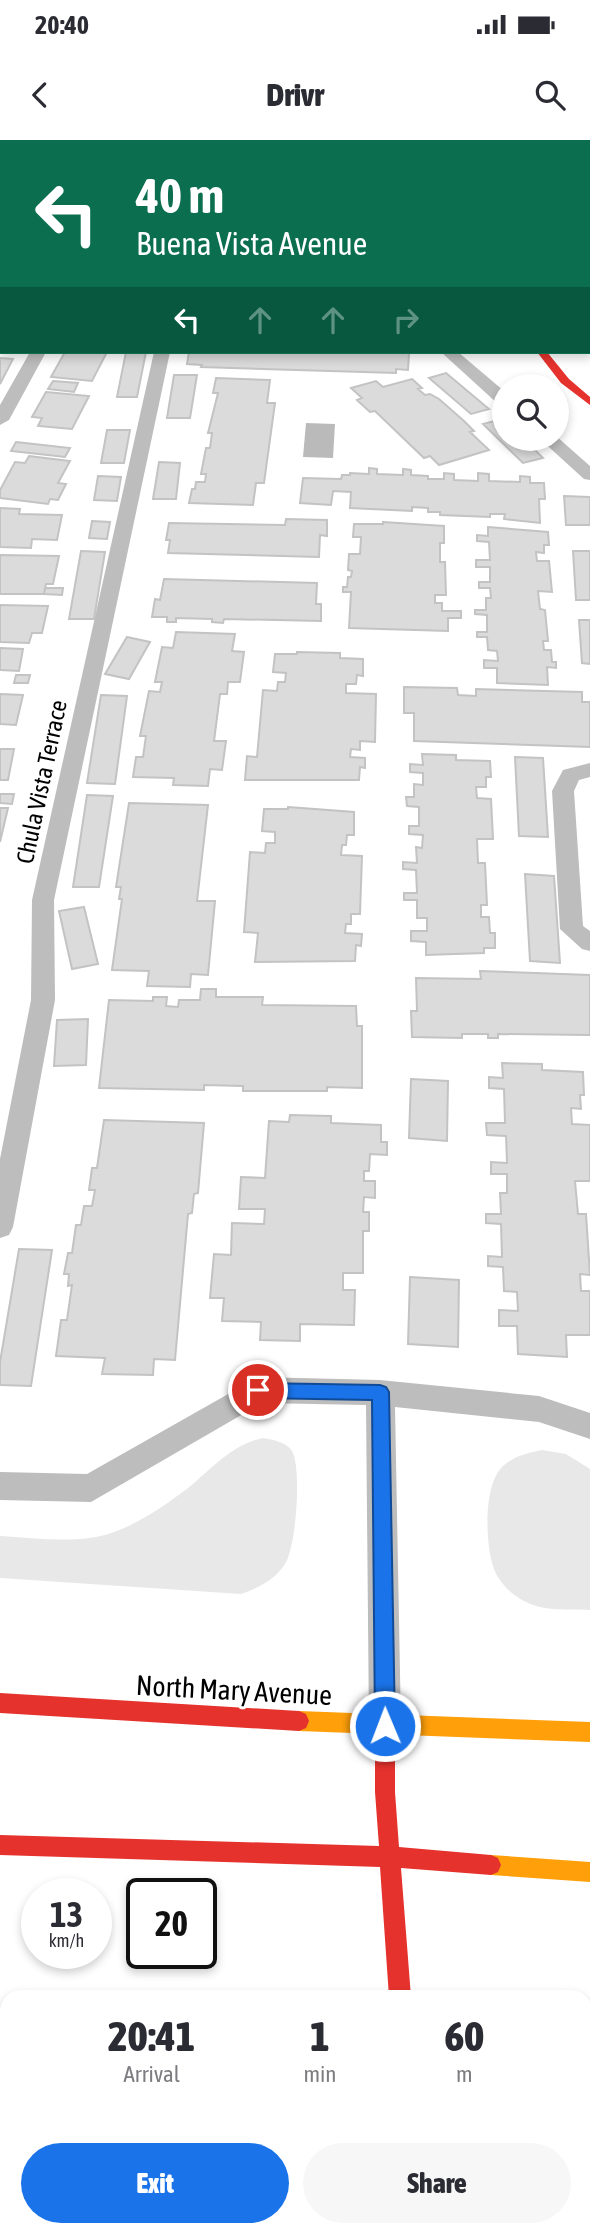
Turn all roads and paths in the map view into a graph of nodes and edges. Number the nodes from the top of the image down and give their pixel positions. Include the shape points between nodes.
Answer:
1 (37, 354) edge
2 (162, 354) edge
3 (451, 354) edge
4 (544, 354) edge
5 (492, 390) edge
6 (590, 402) edge
7 (0, 420) edge
8 (563, 451) edge
9 (590, 475) edge
10 (590, 770) edge
11 (590, 943) edge
12 (0, 1227) edge
13 (380, 1392) junction
14 (590, 1426) edge
15 (0, 1486) edge
16 (0, 1703) edge
17 (385, 1726) junction
18 (590, 1732) edge
19 (0, 1845) edge
20 (391, 1857) junction
21 (590, 1872) edge
22 (400, 1990) edge

1 - 7 lane
2 - 12 lane, Chula Vista Terrace via 43,900 43,1000
3 - 5 lane
4 - 6 main road
8 - 9 lane
10 - 11 lane via 571,775 563,791 572,929
13 - 14 lane via 547,1410
13 - 15 lane via 258,1390 91,1488
13 - 17 lane
16 - 17 main road, North Mary Avenue
17 - 18 main road, North Mary Avenue
17 - 20 main road
19 - 20 main road
20 - 21 main road
20 - 22 main road

